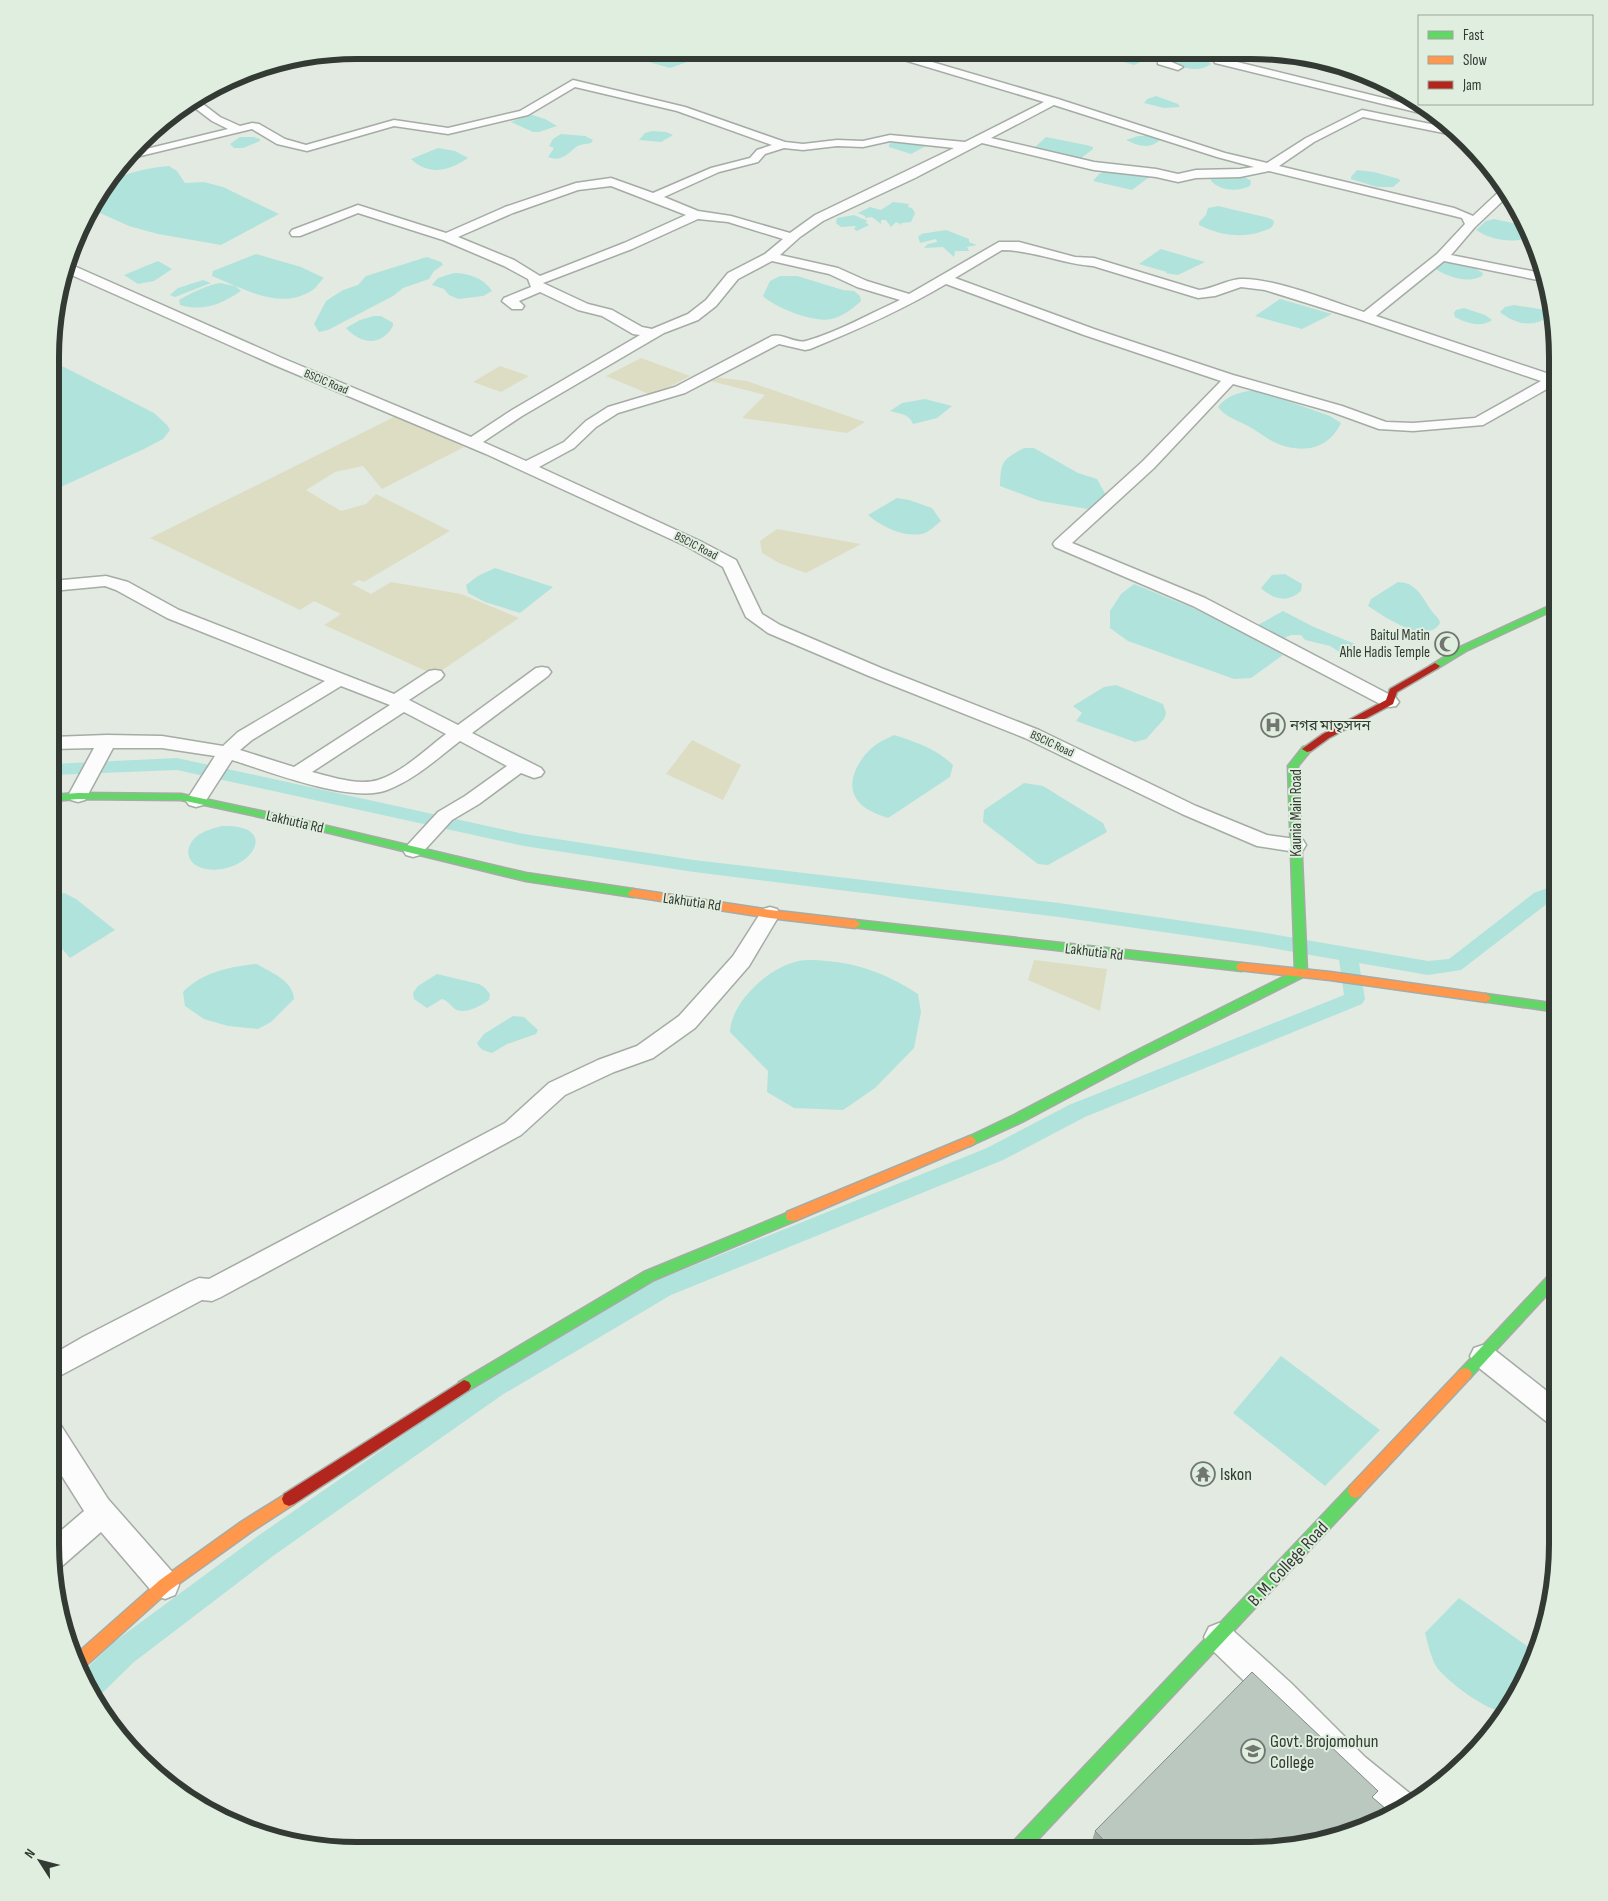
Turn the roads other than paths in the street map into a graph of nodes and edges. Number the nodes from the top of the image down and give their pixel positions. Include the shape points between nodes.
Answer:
1 (912, 59) edge
2 (1162, 59) edge
3 (1223, 59) edge
4 (1178, 67) dead end
5 (1054, 101) junction
6 (198, 105) edge
7 (1411, 105) edge
8 (1422, 112) edge
9 (1407, 122) junction
10 (238, 129) junction
11 (1445, 130) edge
12 (980, 140) junction
13 (783, 145) junction
14 (967, 146) junction
15 (139, 154) edge
16 (1269, 167) junction
17 (1501, 195) edge
18 (654, 197) junction
19 (696, 215) junction
20 (1471, 224) junction
21 (296, 233) dead end
22 (793, 236) junction
23 (447, 237) junction
24 (770, 257) junction
25 (1442, 257) junction
26 (72, 270) edge
27 (1538, 276) edge
28 (946, 278) junction
29 (538, 285) junction
30 (910, 299) junction
31 (517, 306) dead end
32 (1366, 317) junction
33 (654, 333) junction
34 (1549, 379) edge
35 (1230, 380) junction
36 (1549, 385) edge
37 (472, 443) junction
38 (528, 467) junction
39 (59, 585) edge
40 (1549, 609) edge
41 (542, 672) dead end
42 (435, 675) dead end
43 (339, 680) junction
44 (1390, 702) junction
45 (399, 703) junction
46 (459, 734) junction
47 (107, 741) junction
48 (59, 743) edge
49 (227, 752) junction
50 (296, 774) junction
51 (78, 796) junction
52 (59, 797) edge
53 (196, 801) junction
54 (1296, 846) junction
55 (413, 850) junction
56 (770, 914) junction
57 (1301, 968) junction
58 (1549, 1007) edge
59 (1549, 1286) edge
60 (1483, 1356) junction
61 (59, 1365) edge
62 (1549, 1408) edge
63 (59, 1446) edge
64 (103, 1512) junction
65 (59, 1551) edge
66 (165, 1585) junction
67 (1219, 1637) junction
68 (82, 1660) edge
69 (1398, 1803) edge
70 (1025, 1842) edge

1 - 5 street
2 - 4 street via 1162,62
3 - 7 street via 1219,61
5 - 12 street
5 - 16 street via 1221,155
6 - 10 street via 216,119
8 - 9 street
9 - 11 street
9 - 16 street via 1362,114 1310,140
10 - 13 street via 256,126 298,148 394,123 448,131 524,113 573,83 681,109
10 - 15 street
12 - 14 street
12 - 16 street via 1094,166 1178,178
13 - 14 street via 862,144 890,138
13 - 18 street via 761,152 754,160 715,170
14 - 22 street via 819,218
16 - 20 street via 1450,211 1467,216
17 - 20 street
18 - 19 street
18 - 23 street via 611,182 576,187 509,210
19 - 22 street via 708,214
19 - 29 street
20 - 25 street
21 - 23 street via 358,208
22 - 24 street
23 - 29 street via 509,263 534,277
24 - 30 street via 833,271
24 - 33 street via 733,276 711,303 693,317
25 - 27 street
25 - 32 street
26 - 37 street, BSCIC Road via 220,337
28 - 30 street
28 - 32 street via 999,246 1019,246 1094,262 1198,294 1240,283 1256,284
28 - 35 street
29 - 31 street via 509,301
29 - 33 street via 583,307 607,313 638,331
30 - 38 street via 805,346 777,338 680,390 613,410 591,424 570,445
32 - 34 street
33 - 37 street
35 - 36 street via 1242,380 1384,426 1413,427 1478,422
35 - 44 street via 1159,455 1060,544 1199,602
37 - 38 street, BSCIC Road
38 - 54 street, BSCIC Road via 730,564 755,617 774,629 1032,734 1189,810 1264,841
39 - 43 street via 106,581 122,586 173,614
40 - 44 street, Kaunia Main Road via 1463,649 1393,691
41 - 46 street
42 - 45 street
43 - 45 street
43 - 49 street via 245,736
44 - 54 street, Kaunia Main Road via 1326,736 1304,751 1293,766
45 - 46 street
45 - 50 street
46 - 50 street via 407,772 381,786 351,787
46 - 55 street via 527,768 446,816
47 - 48 street
47 - 49 street via 162,742
47 - 51 street
49 - 50 street
49 - 53 street
51 - 52 street, Lakhutia Rd
51 - 53 street, Lakhutia Rd via 181,797
53 - 55 street, Lakhutia Rd
54 - 57 street, Kaunia Main Road
55 - 56 street, Lakhutia Rd via 526,878
56 - 57 street, Lakhutia Rd via 1156,959
56 - 61 street via 741,961 687,1022 645,1052 557,1089 513,1129 280,1255 212,1290 199,1289
57 - 58 street, Lakhutia Rd via 1370,982
57 - 66 street via 1242,1005 1010,1124 650,1276 490,1369 353,1456
59 - 60 street, B. M. College Road
60 - 62 street
60 - 67 street, B. M. College Road
63 - 64 street
64 - 65 street
64 - 66 street
66 - 68 street
67 - 69 street via 1354,1768
67 - 70 street, B. M. College Road

